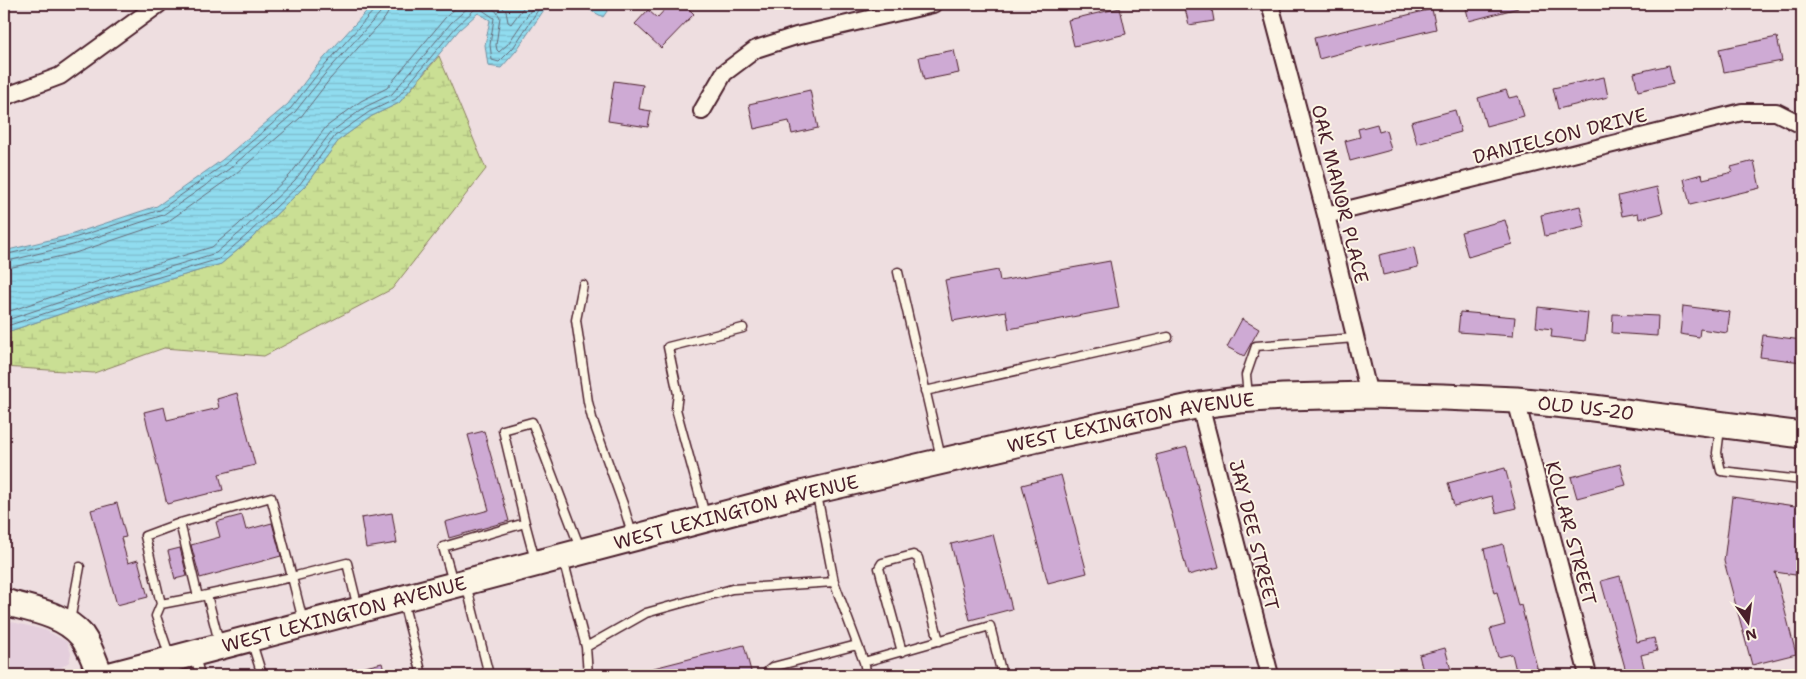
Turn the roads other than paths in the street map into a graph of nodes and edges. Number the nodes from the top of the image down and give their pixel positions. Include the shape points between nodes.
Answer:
1 (159, 4) edge
2 (933, 4) edge
3 (1270, 4) edge
4 (4, 97) edge
5 (702, 111) dead end
6 (1802, 124) edge
7 (1326, 215) junction
8 (898, 272) dead end
9 (583, 285) dead end
10 (743, 328) dead end
11 (1168, 338) dead end
12 (1355, 338) junction
13 (925, 391) junction
14 (1368, 395) junction
15 (1248, 400) junction
16 (1516, 400) junction
17 (1200, 405) junction
18 (1720, 424) junction
19 (1802, 435) edge
20 (941, 460) junction
21 (1802, 480) edge
22 (816, 491) junction
23 (706, 520) junction
24 (180, 523) junction
25 (525, 523) junction
26 (633, 539) junction
27 (572, 555) junction
28 (536, 564) junction
29 (80, 567) dead end
30 (292, 577) junction
31 (834, 582) junction
32 (460, 584) junction
33 (207, 595) junction
34 (198, 597) junction
35 (402, 599) junction
36 (4, 602) edge
37 (162, 604) junction
38 (358, 610) junction
39 (304, 625) junction
40 (70, 626) junction
41 (251, 638) junction
42 (939, 641) junction
43 (857, 645) junction
44 (221, 647) junction
45 (586, 647) junction
46 (902, 652) junction
47 (864, 662) junction
48 (186, 666) edge
49 (100, 675) edge
50 (111, 675) edge
51 (262, 675) edge
52 (422, 675) edge
53 (489, 675) edge
54 (588, 675) edge
55 (768, 675) edge
56 (867, 675) edge
57 (1002, 675) edge
58 (1270, 675) edge
59 (1588, 675) edge

1 - 4 street via 60,76
2 - 5 street via 796,36 756,49 724,73
3 - 7 street, OAK MANOR PLACE
6 - 7 street, DANIELSON DRIVE via 1776,112 1742,112
7 - 12 street, OAK MANOR PLACE
8 - 13 lane
9 - 26 lane via 576,320 588,402
10 - 23 lane via 668,347 678,394 676,409
11 - 13 lane
12 - 14 street, OAK MANOR PLACE
12 - 15 lane via 1256,346 1246,375
13 - 20 lane
14 - 15 main road, WEST LEXINGTON AVENUE
14 - 16 main road, OLD US-20
15 - 17 main road, WEST LEXINGTON AVENUE
16 - 18 main road, OLD US-20
16 - 59 street, KOLLAR STREET
17 - 20 main road, WEST LEXINGTON AVENUE
17 - 58 street, JAY DEE STREET
18 - 19 main road, OLD US-20
18 - 21 lane via 1716,453 1721,471
20 - 22 main road, WEST LEXINGTON AVENUE
22 - 23 main road, WEST LEXINGTON AVENUE
22 - 31 lane
23 - 26 main road, WEST LEXINGTON AVENUE
24 - 30 lane via 270,497
24 - 34 lane
24 - 37 lane via 145,536
25 - 27 lane via 503,430 532,422
25 - 28 lane
25 - 32 lane via 443,546
26 - 27 main road, WEST LEXINGTON AVENUE
27 - 28 main road, WEST LEXINGTON AVENUE
27 - 45 lane
28 - 32 main road, WEST LEXINGTON AVENUE
29 - 40 lane
30 - 33 lane
30 - 38 lane via 347,563
30 - 39 lane
31 - 43 lane
31 - 45 lane via 732,589 646,613
32 - 35 main road, WEST LEXINGTON AVENUE
32 - 53 lane
33 - 34 lane
33 - 44 lane
34 - 37 lane
35 - 38 main road, WEST LEXINGTON AVENUE
35 - 52 lane
36 - 40 main road via 52,616
37 - 48 lane via 156,616
38 - 39 main road, WEST LEXINGTON AVENUE
39 - 41 main road, WEST LEXINGTON AVENUE
40 - 49 main road via 81,636
41 - 44 main road, WEST LEXINGTON AVENUE
41 - 51 lane
42 - 46 lane
42 - 46 lane via 918,558 913,555 882,563 879,568
42 - 57 lane via 990,626
43 - 47 lane
43 - 55 lane via 773,667
44 - 48 main road, WEST LEXINGTON AVENUE
45 - 54 lane
46 - 47 lane
47 - 56 lane
48 - 50 main road, WEST LEXINGTON AVENUE

